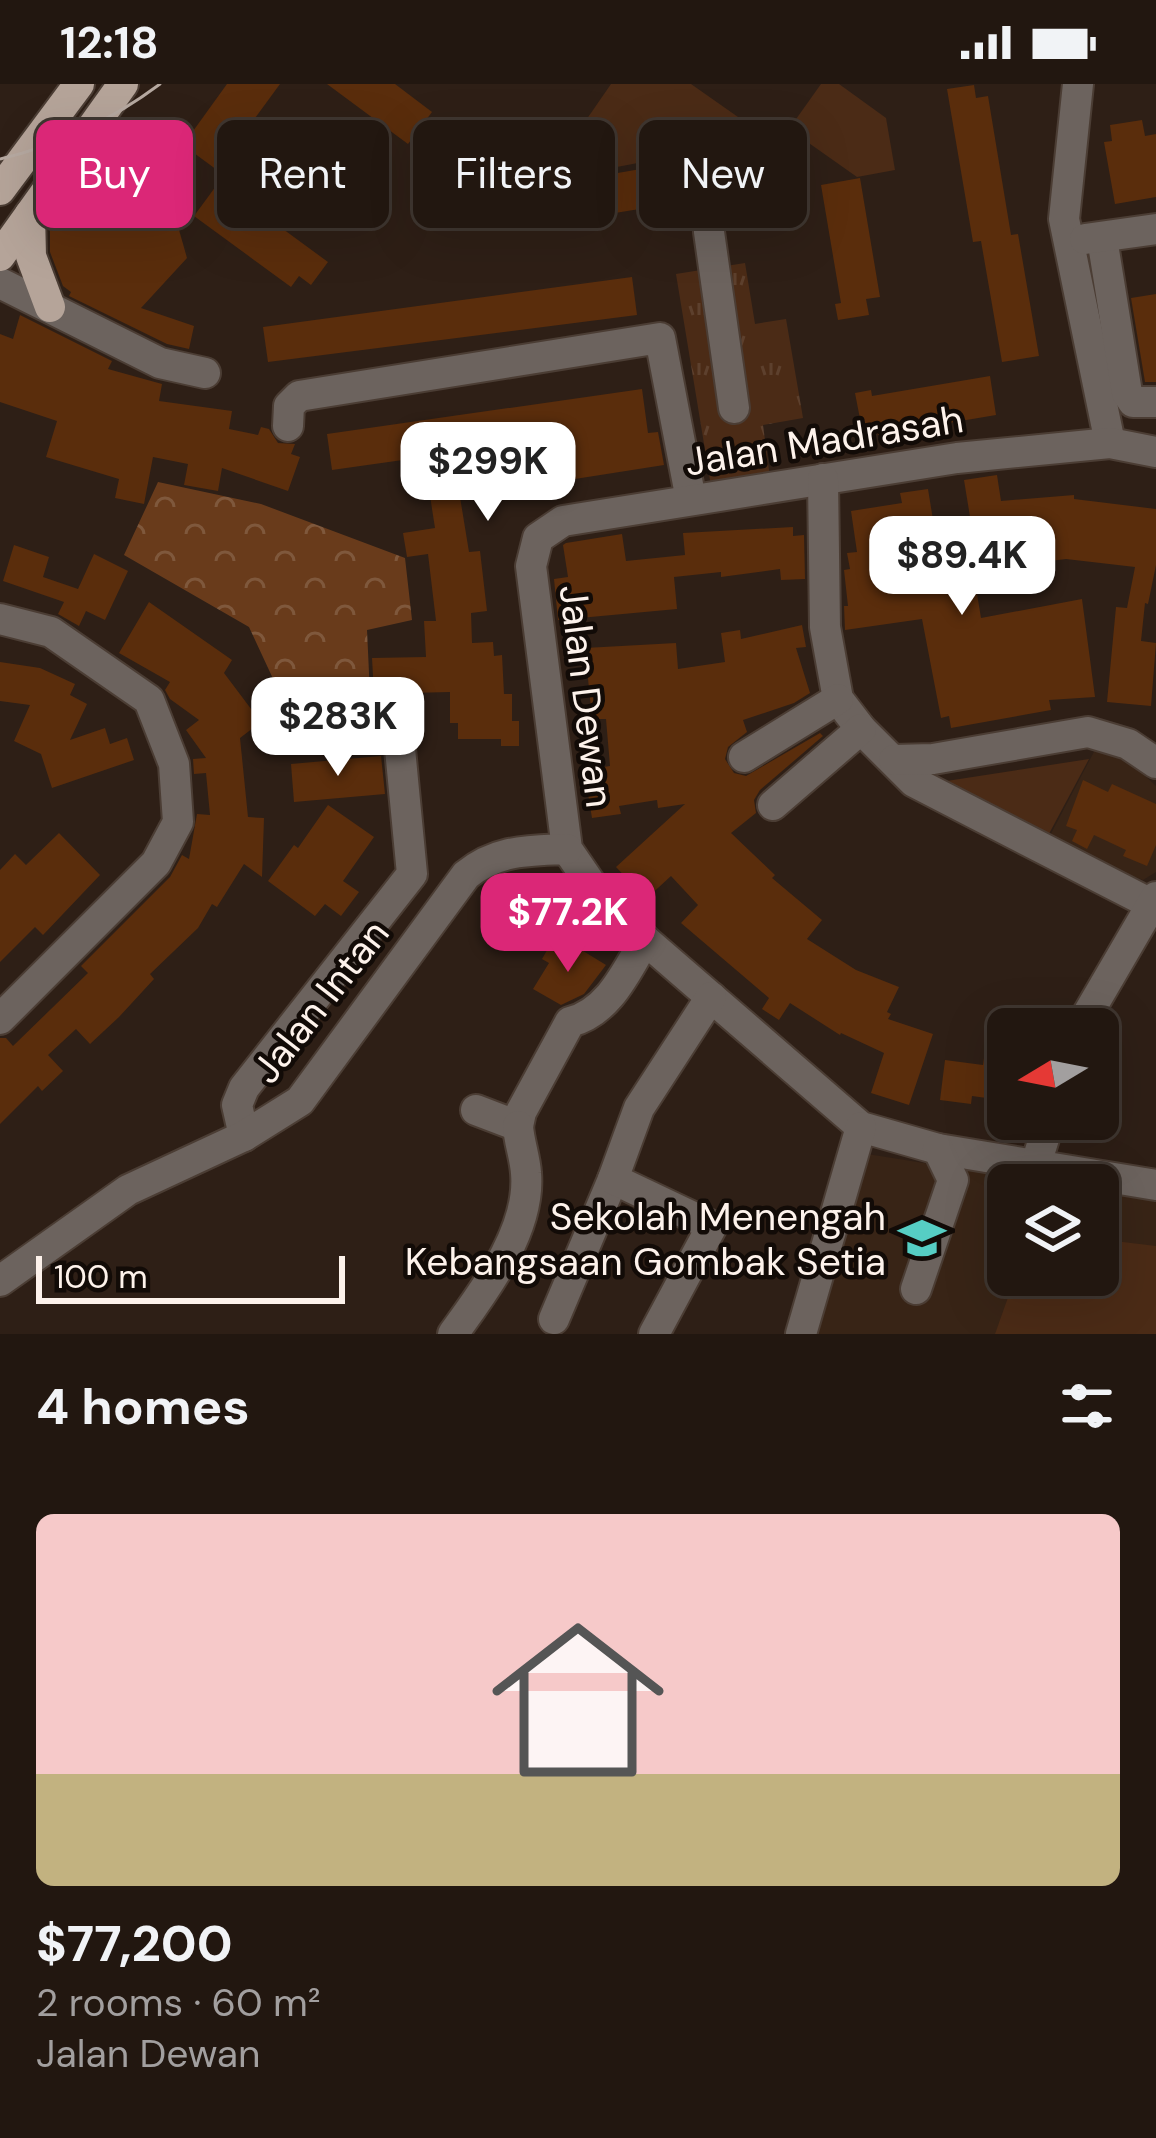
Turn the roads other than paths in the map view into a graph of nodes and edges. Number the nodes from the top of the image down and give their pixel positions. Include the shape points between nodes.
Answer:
1 (79, 84) edge
2 (123, 84) edge
3 (1078, 84) edge
4 (0, 190) edge
5 (30, 214) junction
6 (1156, 229) edge
7 (709, 232) dead end
8 (1102, 238) junction
9 (1067, 241) junction
10 (0, 256) edge
11 (0, 283) edge
12 (0, 308) edge
13 (50, 308) junction
14 (205, 373) dead end
15 (1156, 402) edge
16 (734, 408) dead end
17 (288, 426) dead end
18 (1110, 443) junction
19 (1156, 452) edge
20 (823, 479) junction
21 (691, 500) junction
22 (531, 566) joint
23 (0, 619) edge
24 (838, 699) junction
25 (396, 706) dead end
26 (861, 729) junction
27 (744, 757) dead end
28 (895, 760) junction
29 (1156, 764) edge
30 (773, 805) dead end
31 (568, 849) junction
32 (412, 874) junction
33 (447, 901) junction
34 (1153, 901) edge
35 (645, 940) junction
36 (711, 997) junction
37 (1090, 1008) edge
38 (0, 1019) edge
39 (476, 1110) dead end
40 (518, 1126) junction
41 (862, 1127) junction
42 (244, 1136) junction
43 (1043, 1140) edge
44 (938, 1149) junction
45 (1036, 1164) joint
46 (613, 1179) junction
47 (1119, 1179) edge
48 (1156, 1185) edge
49 (0, 1281) edge
50 (916, 1288) dead end
51 (554, 1318) dead end
52 (453, 1334) edge
53 (654, 1334) edge
54 (800, 1334) edge

1 - 4 main road
2 - 5 main road
3 - 9 street
5 - 10 main road
5 - 13 main road via 31,256
6 - 8 street
7 - 16 street
8 - 9 street
8 - 15 street via 1127,393 1133,402
9 - 18 street
11 - 13 street
12 - 13 street
13 - 14 street via 160,363
17 - 21 street via 299,396 660,338
18 - 19 street, Jalan Madrasah
18 - 20 street, Jalan Madrasah
20 - 21 street, Jalan Madrasah
20 - 24 street via 825,627
21 - 22 street, Jalan Madrasah via 563,521 538,538
22 - 31 street, Jalan Dewan
23 - 38 street via 51,632 149,700 175,764 178,822 156,863
24 - 26 street
24 - 27 street
25 - 32 street
26 - 28 street
26 - 30 street
28 - 29 street via 1088,732
28 - 34 street via 914,782
31 - 33 street, Jalan Intan via 486,859
31 - 35 street, Jalan Dewan
32 - 33 street
32 - 42 street via 244,1088 237,1105
33 - 42 street, Jalan Intan via 300,1101
34 - 37 street
35 - 36 street, Jalan Dewan
35 - 40 street via 613,994 570,1022
36 - 41 street, Jalan Dewan
36 - 46 street via 639,1108
39 - 40 street
40 - 52 street via 524,1210
41 - 44 street, Jalan Dewan
41 - 54 street
42 - 49 street, Jalan Intan via 128,1190
43 - 45 street
44 - 45 street, Jalan Dewan
44 - 50 street via 953,1180
46 - 51 street
46 - 53 street via 712,1226
47 - 48 street, Jalan Dewan

